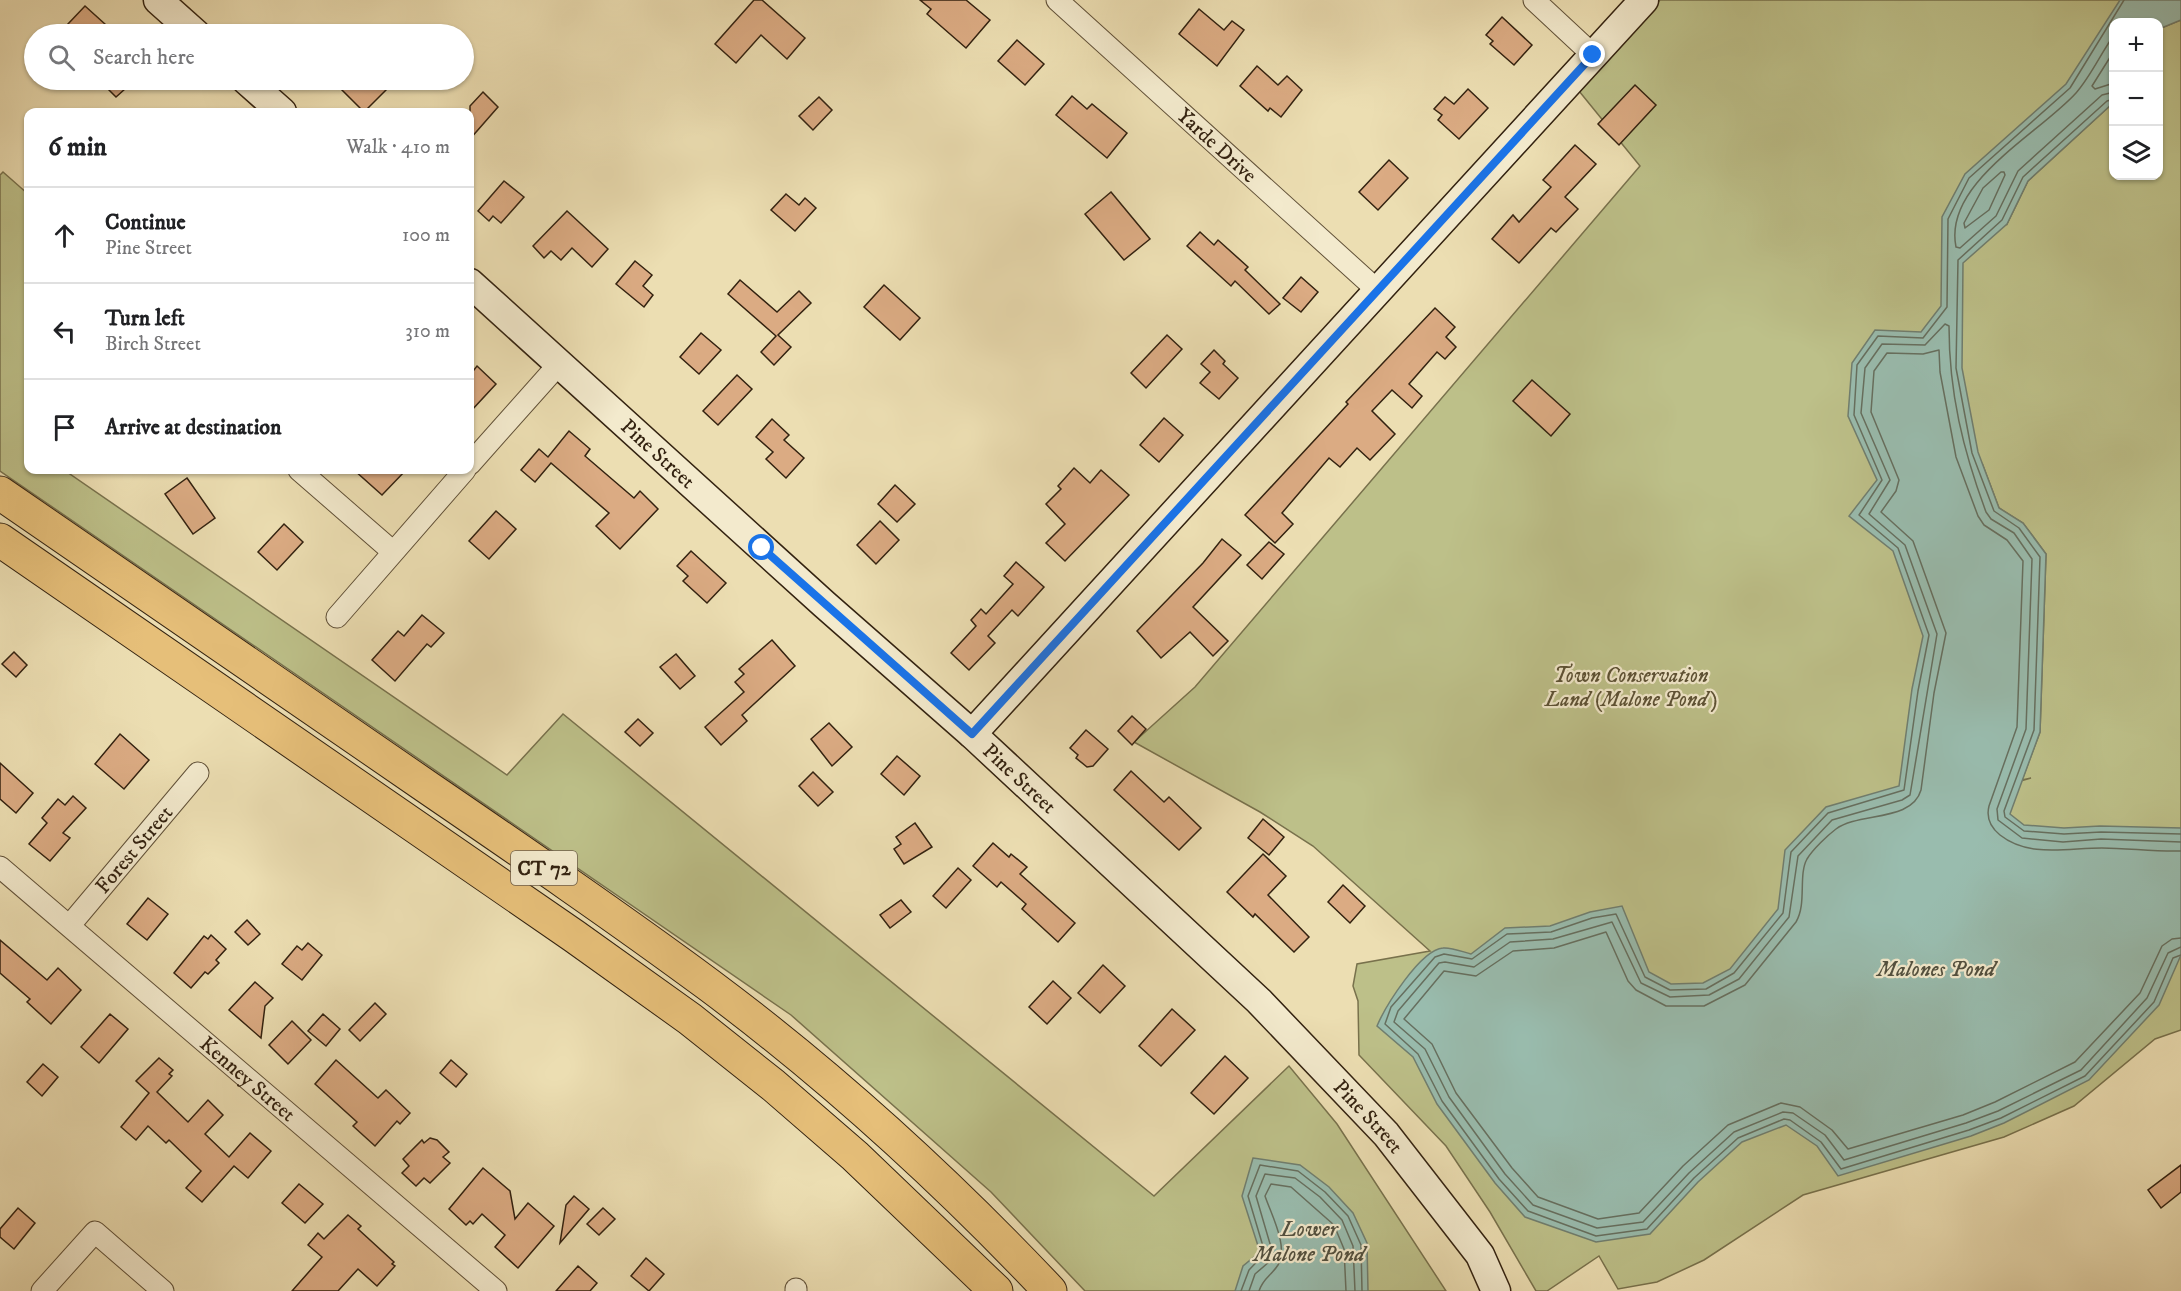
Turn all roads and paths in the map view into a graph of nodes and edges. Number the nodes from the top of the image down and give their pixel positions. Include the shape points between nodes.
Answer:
1 (158, 0) edge
2 (1057, 0) edge
3 (1534, 0) edge
4 (1644, 0) edge
5 (185, 24) edge
6 (1593, 55) junction
7 (257, 90) edge
8 (278, 108) edge
9 (474, 287) edge
10 (1377, 290) junction
11 (559, 364) junction
12 (474, 460) edge
13 (304, 474) edge
14 (461, 474) edge
15 (0, 493) edge
16 (0, 540) edge
17 (392, 551) junction
18 (337, 617) dead end
19 (972, 734) junction
20 (198, 773) dead end
21 (0, 867) edge
22 (70, 925) junction
23 (42, 1291) edge
24 (163, 1291) edge
25 (496, 1291) edge
26 (996, 1291) edge
27 (1050, 1291) edge
28 (1496, 1291) edge

1 - 5 main road
2 - 10 street, Yarde Drive
3 - 6 street
4 - 6 main road
6 - 10 main road
7 - 8 main road
9 - 11 main road, Pine Street
10 - 19 main road
11 - 12 street
11 - 19 main road, Pine Street
13 - 17 street
14 - 17 street
15 - 27 highway, CT 72 via 711,987 880,1127
16 - 26 highway, CT 72 via 690,1019 855,1156
17 - 18 street
19 - 28 main road, Pine Street via 1259,1001 1386,1134 1480,1255
20 - 22 street, Forest Street
21 - 22 street, Kenney Street
22 - 25 street, Kenney Street
23 - 24 street via 95,1232

